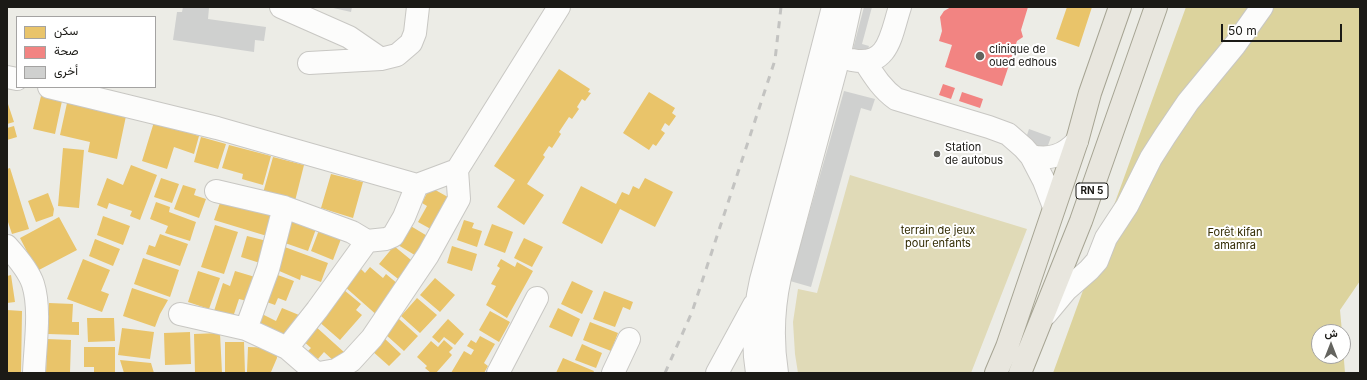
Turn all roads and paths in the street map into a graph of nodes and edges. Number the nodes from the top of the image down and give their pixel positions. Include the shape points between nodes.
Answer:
1 (281, 7) edge
2 (418, 7) edge
3 (559, 7) edge
4 (833, 7) edge
5 (850, 7) edge
6 (900, 7) edge
7 (1120, 7) edge
8 (1156, 7) edge
9 (1262, 7) edge
10 (839, 57) junction
11 (381, 59) junction
12 (865, 62) junction
13 (310, 63) dead end
14 (53, 88) edge
15 (1077, 141) junction
16 (1031, 156) junction
17 (457, 170) junction
18 (417, 185) junction
19 (216, 191) dead end
20 (284, 207) junction
21 (1054, 207) junction
22 (367, 241) junction
23 (7, 246) edge
24 (537, 298) dead end
25 (757, 300) junction
26 (180, 314) dead end
27 (1043, 316) junction
28 (246, 329) junction
29 (629, 339) dead end
30 (287, 348) junction
31 (34, 373) edge
32 (318, 373) edge
33 (498, 373) edge
34 (613, 373) edge
35 (717, 373) edge
36 (742, 373) edge
37 (757, 373) edge
38 (778, 373) edge
39 (996, 373) edge
40 (1020, 373) edge

1 - 11 street via 349,37
2 - 11 street via 415,33 411,43 397,55
3 - 17 street
4 - 25 street
5 - 10 street
6 - 12 street via 886,48 875,59
7 - 15 main road, RN 5 via 1090,93
8 - 27 main road, RN 5 via 1081,221
9 - 27 street via 1235,45 1188,102 1165,136 1127,206 1106,238 1096,261
10 - 12 street
10 - 38 street via 775,299 773,336
11 - 13 street
12 - 16 street via 881,86 896,99 998,130 1016,141
14 - 18 street via 217,128
15 - 16 street via 1071,148 1056,156
15 - 21 main road, RN 5
16 - 21 street
17 - 18 street
17 - 32 street via 459,199 428,255 372,338 351,361 336,370
18 - 22 street via 393,236
19 - 20 street
20 - 22 street via 352,232
20 - 28 street via 268,269
21 - 39 main road, RN 5
22 - 30 street
23 - 31 street via 17,256 33,283 37,305
24 - 33 street
25 - 35 street
25 - 36 street via 748,331
25 - 37 street via 754,341
26 - 28 street
27 - 40 main road, RN 5
28 - 30 street
29 - 34 street
30 - 32 street

